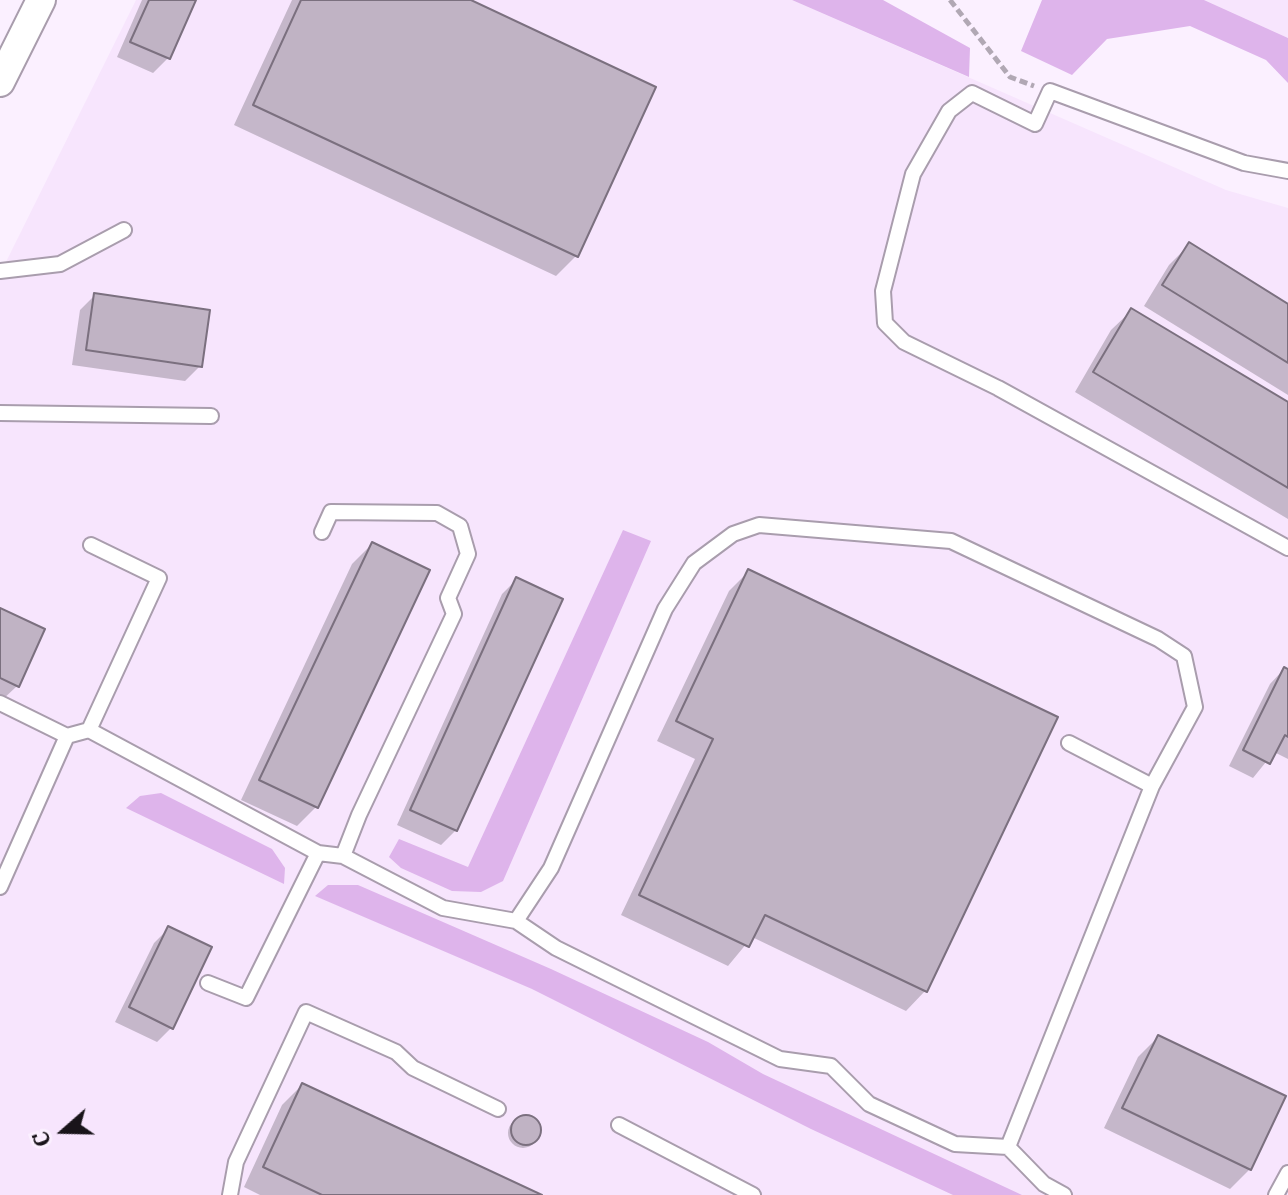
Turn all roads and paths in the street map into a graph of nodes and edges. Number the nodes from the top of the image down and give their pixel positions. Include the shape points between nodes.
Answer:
1 (41, 0) edge
2 (950, 0) edge
3 (0, 82) edge
4 (1050, 91) junction
5 (1288, 171) edge
6 (124, 230) dead end
7 (0, 271) edge
8 (0, 413) edge
9 (211, 416) dead end
10 (322, 532) dead end
11 (91, 545) dead end
12 (1288, 548) edge
13 (0, 703) edge
14 (89, 730) junction
15 (67, 736) junction
16 (1069, 743) dead end
17 (1152, 786) junction
18 (318, 853) junction
19 (343, 856) junction
20 (0, 887) edge
21 (516, 921) junction
22 (208, 983) dead end
23 (498, 1109) dead end
24 (619, 1125) dead end
25 (1008, 1147) junction
26 (1288, 1173) edge
27 (230, 1195) edge
28 (753, 1195) edge
29 (1064, 1195) edge
30 (1276, 1195) edge

1 - 3 street
2 - 4 path via 1010,77
4 - 5 lane via 1244,163
4 - 12 lane via 1035,124 972,93 949,111 913,174 883,291 885,323 904,342
6 - 7 lane via 60,264
8 - 9 lane
10 - 19 lane via 331,512 437,513 460,526 468,554 448,598 454,614
11 - 14 lane via 159,578
13 - 15 lane
14 - 15 lane
14 - 18 lane
15 - 20 lane
16 - 17 lane
17 - 21 lane via 1195,707 1184,656 951,541 759,525 733,534 694,563 665,609 551,868
17 - 25 lane
18 - 19 lane
18 - 22 lane via 246,998
19 - 21 lane via 443,908
21 - 25 lane via 556,948 780,1059 831,1066 869,1104 955,1144
23 - 27 lane via 413,1068 396,1052 306,1012 236,1162
24 - 28 lane
25 - 29 lane via 1044,1184
26 - 30 lane

